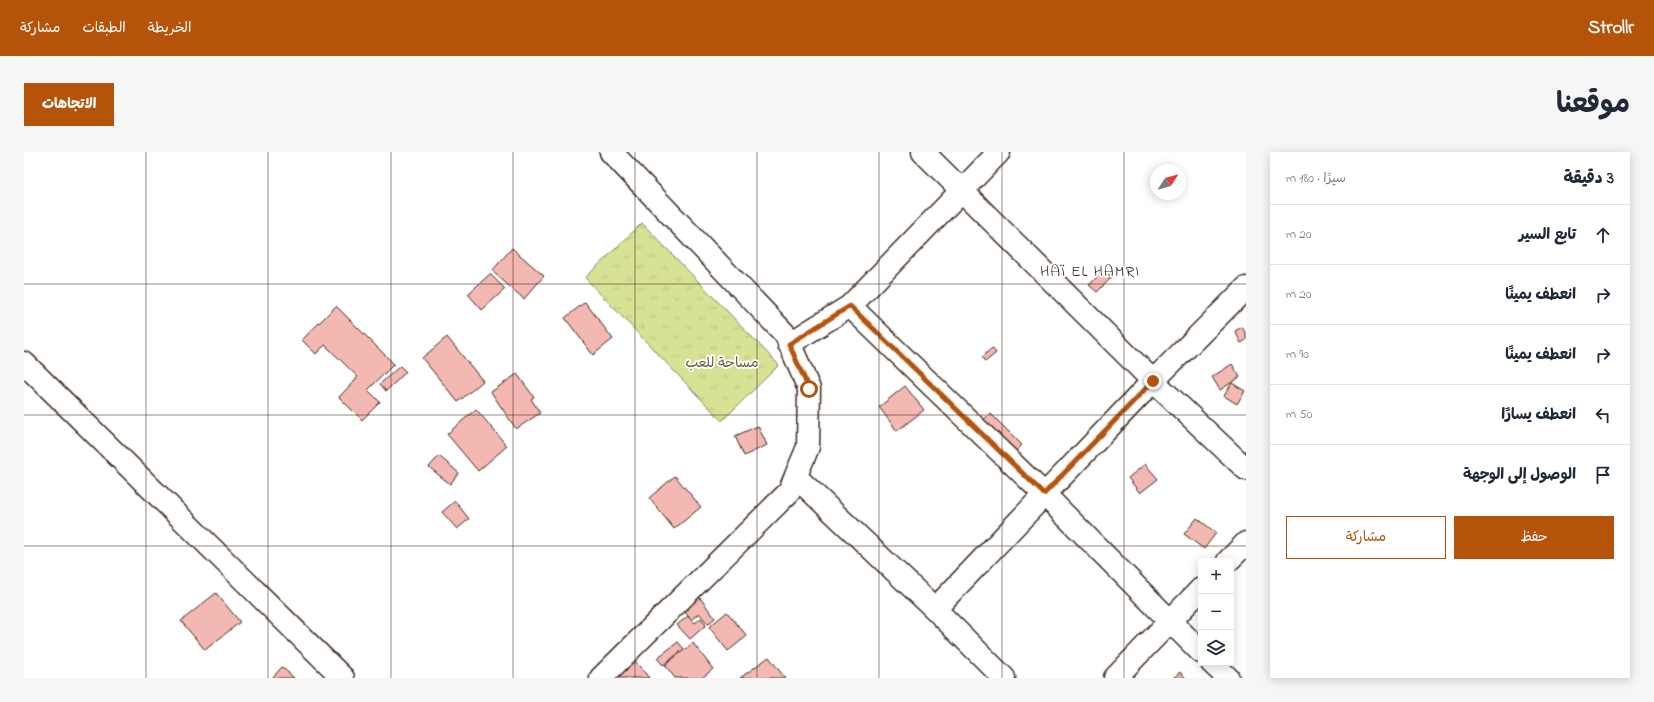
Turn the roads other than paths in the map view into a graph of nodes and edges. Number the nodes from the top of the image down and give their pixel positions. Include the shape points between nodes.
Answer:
1 (611, 152) edge
2 (923, 152) edge
3 (999, 152) edge
4 (961, 190) junction
5 (1246, 288) edge
6 (850, 306) junction
7 (789, 344) junction
8 (24, 363) edge
9 (1153, 381) junction
10 (1246, 469) edge
11 (796, 477) junction
12 (1044, 494) junction
13 (1246, 543) edge
14 (1231, 558) edge
15 (1198, 592) edge
16 (935, 609) junction
17 (1170, 621) junction
18 (1198, 649) edge
19 (1215, 666) edge
20 (343, 678) edge
21 (601, 678) edge
22 (1004, 678) edge
23 (1115, 678) edge
24 (1228, 678) edge

1 - 7 street via 786,335
2 - 4 street
3 - 4 street
4 - 6 street
4 - 9 street
5 - 9 street
6 - 7 street
6 - 12 street
7 - 11 street via 809,389 808,447
8 - 20 street
9 - 10 street
9 - 12 street
11 - 16 street
11 - 21 street via 789,492
12 - 16 street
12 - 17 street
13 - 14 street
15 - 17 street
16 - 22 street
17 - 18 street
17 - 23 street
19 - 24 street

